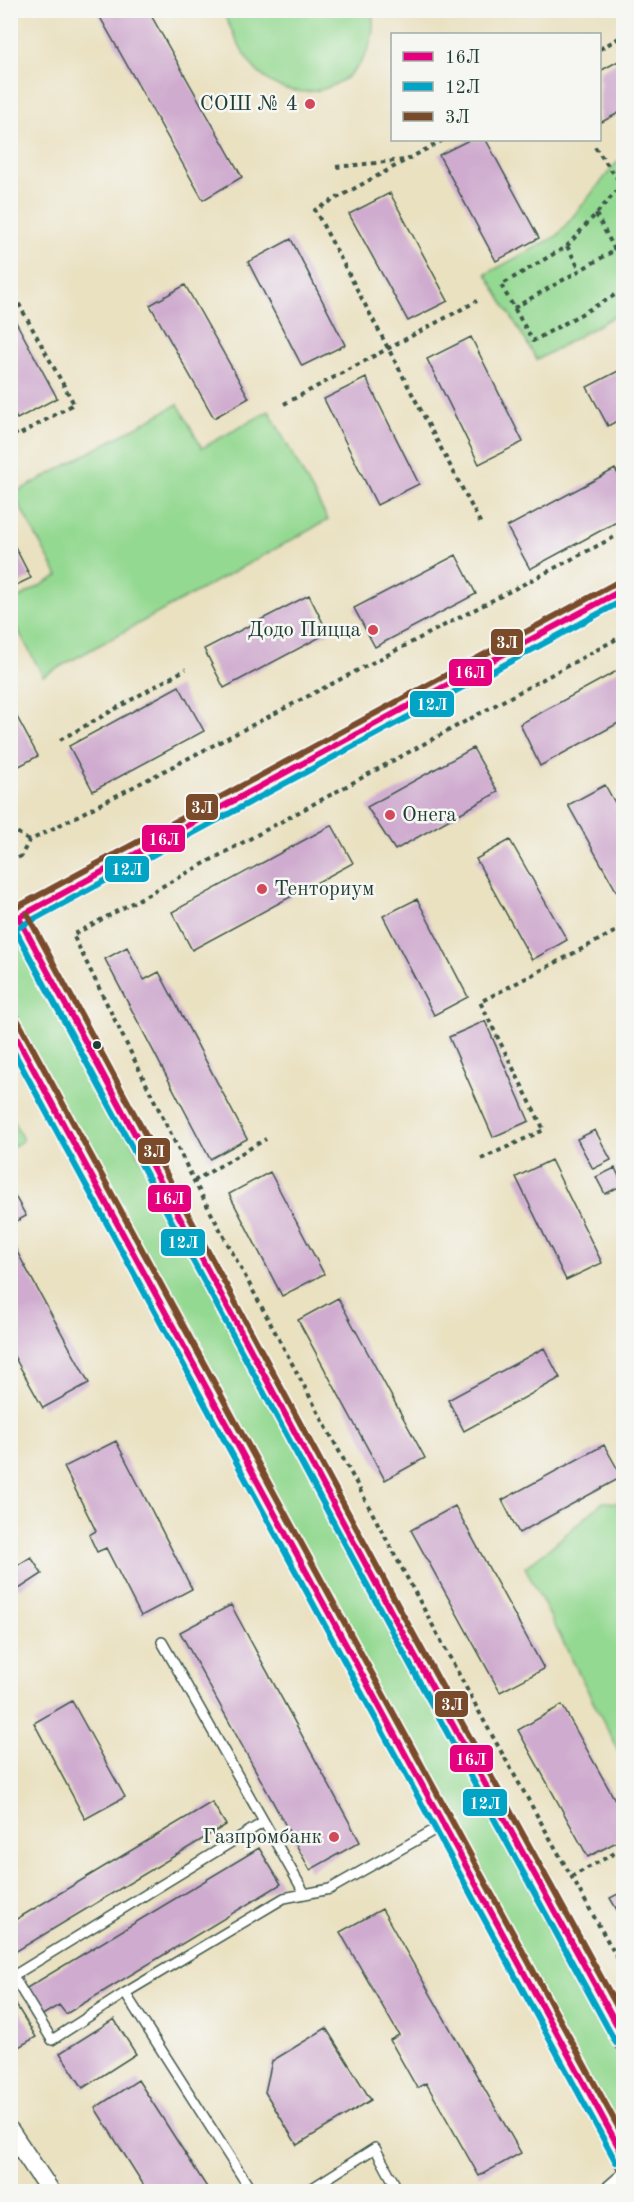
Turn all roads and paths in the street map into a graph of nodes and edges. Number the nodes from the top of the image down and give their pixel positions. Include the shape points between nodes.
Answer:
1 (624, 35) edge
2 (601, 48) edge
3 (441, 141) edge
4 (595, 147) dead end
5 (409, 159) junction
6 (336, 167) dead end
7 (623, 185) edge
8 (595, 213) junction
9 (624, 245) edge
10 (567, 246) junction
11 (615, 250) junction
12 (580, 270) junction
13 (10, 288) edge
14 (624, 291) edge
15 (477, 301) dead end
16 (514, 308) junction
17 (387, 348) junction
18 (284, 404) dead end
19 (10, 425) edge
20 (481, 524) dead end
21 (624, 532) edge
22 (624, 589) edge
23 (624, 635) edge
24 (186, 669) dead end
25 (60, 740) dead end
26 (10, 827) edge
27 (29, 841) junction
28 (10, 862) edge
29 (15, 920) edge
30 (624, 927) edge
31 (10, 1025) edge
32 (266, 1139) dead end
33 (481, 1159) dead end
34 (194, 1181) junction
35 (162, 1642) dead end
36 (264, 1822) junction
37 (443, 1825) junction
38 (624, 1848) edge
39 (571, 1877) junction
40 (305, 1894) junction
41 (624, 1970) edge
42 (125, 1993) junction
43 (624, 2039) edge
44 (10, 2131) edge
45 (624, 2158) edge
46 (624, 2178) edge
47 (51, 2192) edge
48 (252, 2192) edge
49 (306, 2192) edge
50 (399, 2192) edge
51 (608, 2192) edge

1 - 2 path
3 - 5 path
4 - 7 path
5 - 6 path
5 - 17 path via 315,210
7 - 8 path
8 - 10 path
8 - 11 path
9 - 11 path
10 - 12 path
10 - 16 path via 501,285
11 - 12 path
12 - 16 path
13 - 19 path via 74,404 17,436
14 - 16 path via 533,341
15 - 17 path
17 - 18 path
17 - 20 path
21 - 27 path
22 - 29 street
23 - 34 path via 73,935
24 - 25 path
26 - 27 path
27 - 28 path via 21,856
29 - 43 street
30 - 33 path via 480,1002 544,1130
31 - 37 street
32 - 34 path
34 - 39 path
35 - 36 lane
36 - 40 lane
36 - 42 lane via 13,1976 52,2040
37 - 40 lane via 330,1889
37 - 45 street
38 - 39 path
39 - 41 path
40 - 42 lane via 284,1898
42 - 48 lane
44 - 47 street
46 - 51 street
49 - 50 lane via 375,2148

